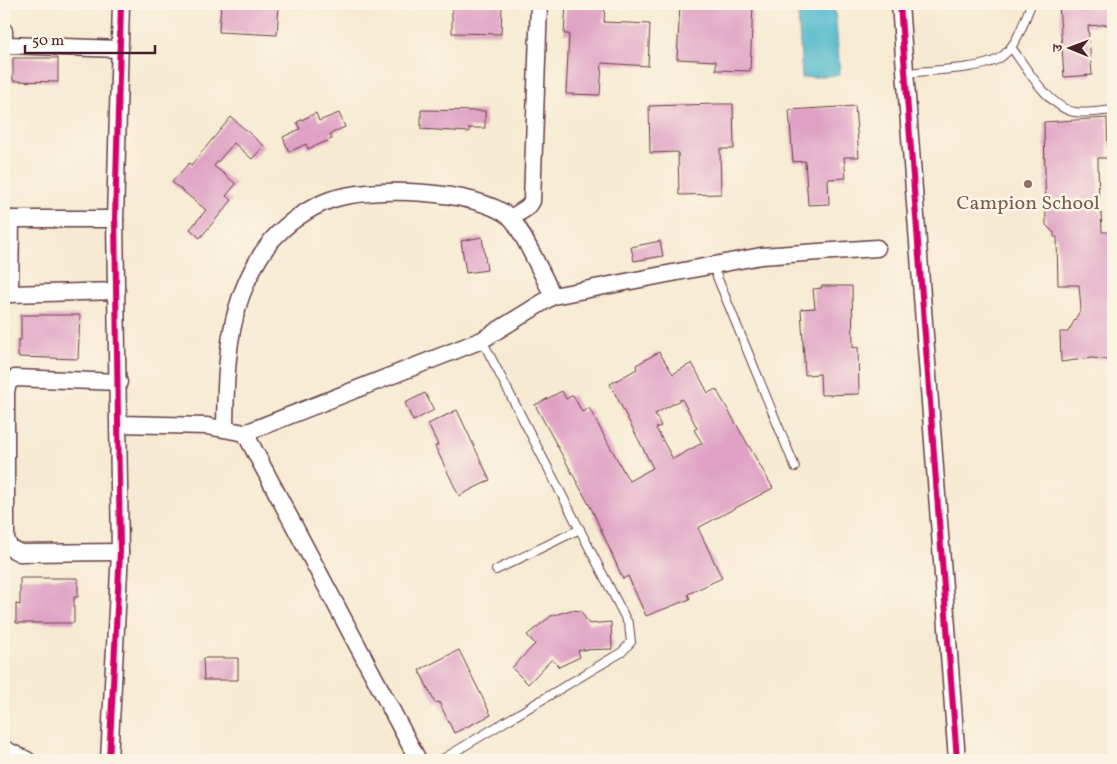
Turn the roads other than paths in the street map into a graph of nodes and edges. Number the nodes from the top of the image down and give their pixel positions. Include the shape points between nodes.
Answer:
1 (120, 4) edge
2 (539, 4) edge
3 (900, 4) edge
4 (1030, 4) edge
5 (4, 31) edge
6 (1011, 47) junction
7 (120, 49) junction
8 (906, 73) junction
9 (1113, 110) edge
10 (512, 218) junction
11 (8, 219) edge
12 (115, 219) junction
13 (877, 248) dead end
14 (713, 267) junction
15 (117, 291) junction
16 (553, 296) junction
17 (482, 340) junction
18 (119, 382) junction
19 (119, 424) junction
20 (225, 428) junction
21 (246, 433) junction
22 (795, 467) dead end
23 (580, 529) junction
24 (120, 552) junction
25 (496, 570) dead end
26 (4, 749) edge
27 (27, 760) edge
28 (109, 760) edge
29 (418, 760) edge
30 (440, 760) edge
31 (957, 760) edge

1 - 7 street
2 - 10 street via 532,201
3 - 8 street
4 - 6 lane
5 - 7 street via 4,41 8,45
6 - 8 lane via 998,59 983,64
6 - 9 lane via 1050,98 1062,108 1074,112
7 - 12 street
8 - 31 street
10 - 16 street
10 - 20 street via 497,208 436,192 363,194 330,200 296,218 271,242 252,273 232,320 226,365
11 - 12 street
11 - 15 street via 10,294
12 - 15 street
13 - 14 street via 761,256
14 - 16 street
14 - 22 lane
15 - 18 street
16 - 17 street
17 - 21 street
17 - 23 lane
18 - 19 street
18 - 24 street via 15,378 8,383 6,539 10,548 20,553
19 - 20 street
19 - 24 street
20 - 21 street
21 - 29 street
23 - 25 lane
23 - 30 lane via 629,625 631,642 622,652
24 - 28 street
26 - 27 street

